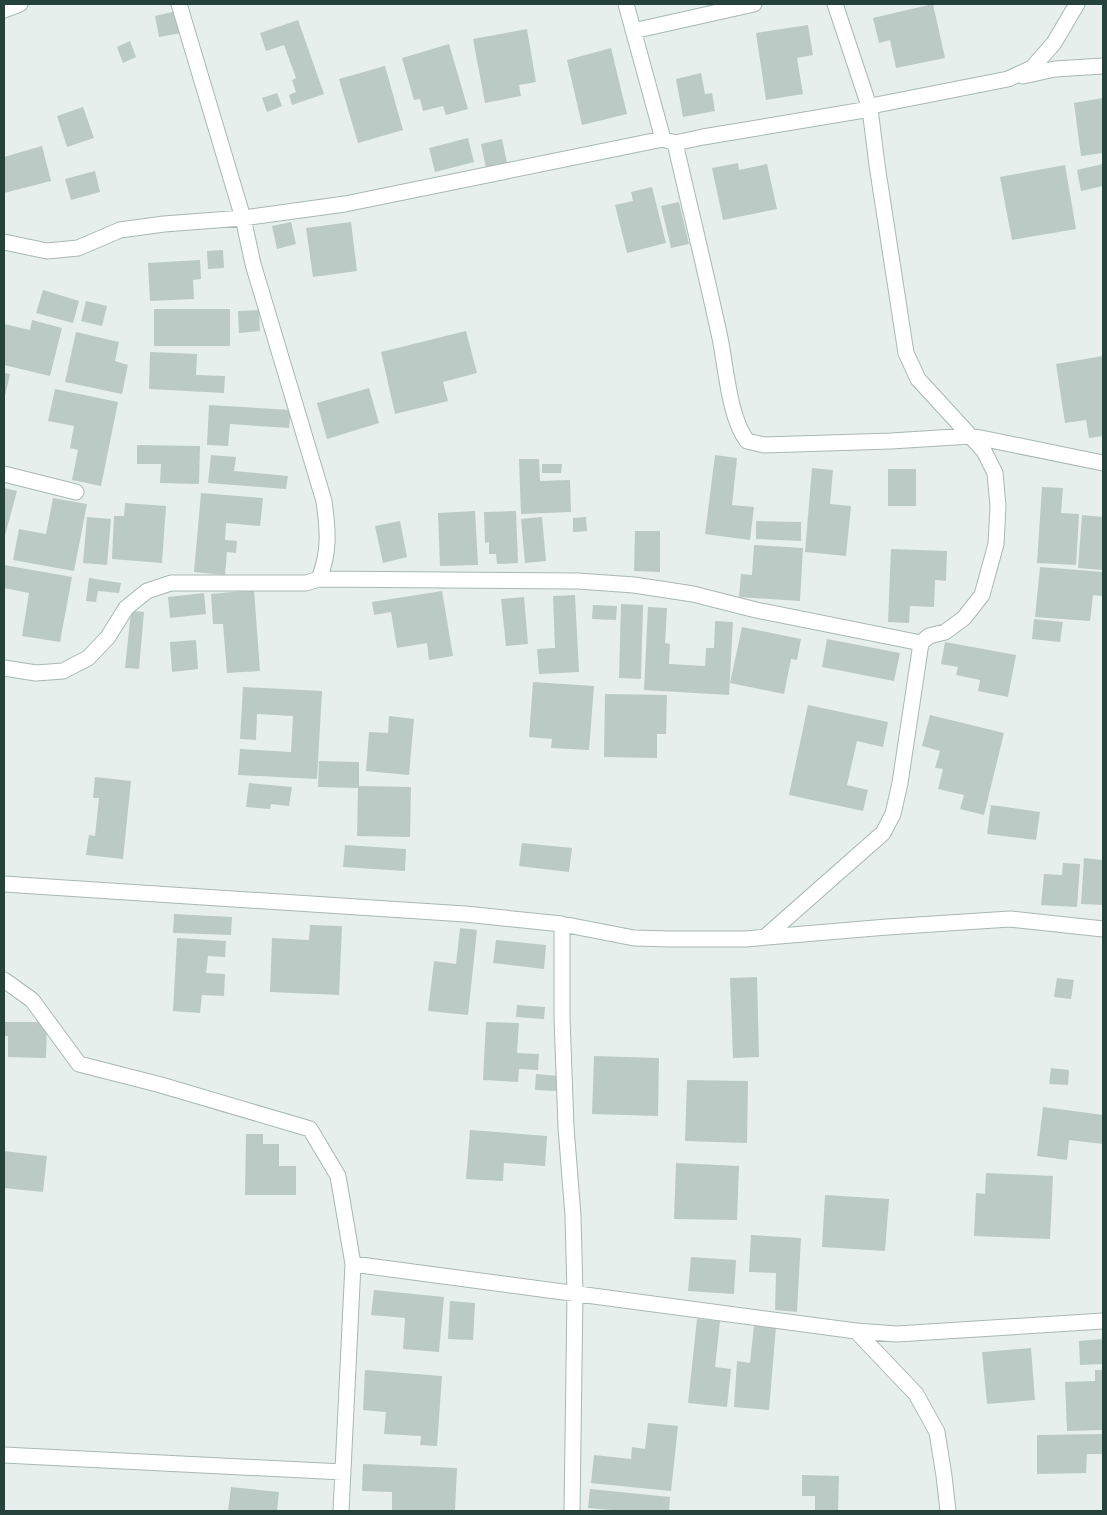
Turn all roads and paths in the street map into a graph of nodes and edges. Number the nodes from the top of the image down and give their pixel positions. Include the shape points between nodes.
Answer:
1 (20, 4) edge
2 (180, 4) edge
3 (626, 4) edge
4 (754, 4) edge
5 (835, 4) edge
6 (1077, 4) edge
7 (4, 10) edge
8 (633, 31) junction
9 (1103, 66) edge
10 (1008, 79) junction
11 (870, 110) junction
12 (669, 141) junction
13 (243, 218) junction
14 (4, 242) edge
15 (971, 436) junction
16 (1103, 463) edge
17 (4, 474) edge
18 (76, 492) dead end
19 (319, 579) junction
20 (921, 643) junction
21 (4, 668) edge
22 (4, 884) edge
23 (562, 924) junction
24 (1103, 929) edge
25 (766, 937) junction
26 (4, 980) edge
27 (353, 1264) junction
28 (575, 1293) junction
29 (1103, 1321) edge
30 (856, 1331) junction
31 (4, 1455) edge
32 (343, 1472) junction
33 (342, 1511) edge
34 (572, 1511) edge
35 (948, 1511) edge

1 - 7 street
2 - 13 street
3 - 8 street
4 - 8 street
5 - 11 street
6 - 10 street via 1054,43 1032,68
8 - 12 street
9 - 10 street via 1055,69
10 - 11 street via 876,105
11 - 12 street
11 - 15 street via 906,353 918,379
12 - 13 street via 345,204
12 - 15 street via 720,337 732,402 747,441 764,445
13 - 14 street via 120,230 78,248 47,251
13 - 19 street via 253,264 324,501 328,537
15 - 16 street
15 - 20 street via 984,451 995,473 998,506 996,544 982,595 964,618 945,632 929,636
17 - 18 street
19 - 20 street via 578,581 634,585 692,594
19 - 21 street via 306,583 171,583 147,590 126,608 108,637 88,658 63,671 36,673
20 - 25 street via 900,783 893,814 883,833
22 - 23 street via 465,914
23 - 25 street via 634,938
23 - 28 street via 562,1018
24 - 25 street via 1010,919
26 - 27 street via 32,1000 79,1064 310,1129 338,1176
27 - 28 street
27 - 32 street
28 - 30 street
28 - 34 street
29 - 30 street via 897,1334
30 - 35 street via 916,1394 937,1432
31 - 32 street
32 - 33 street

